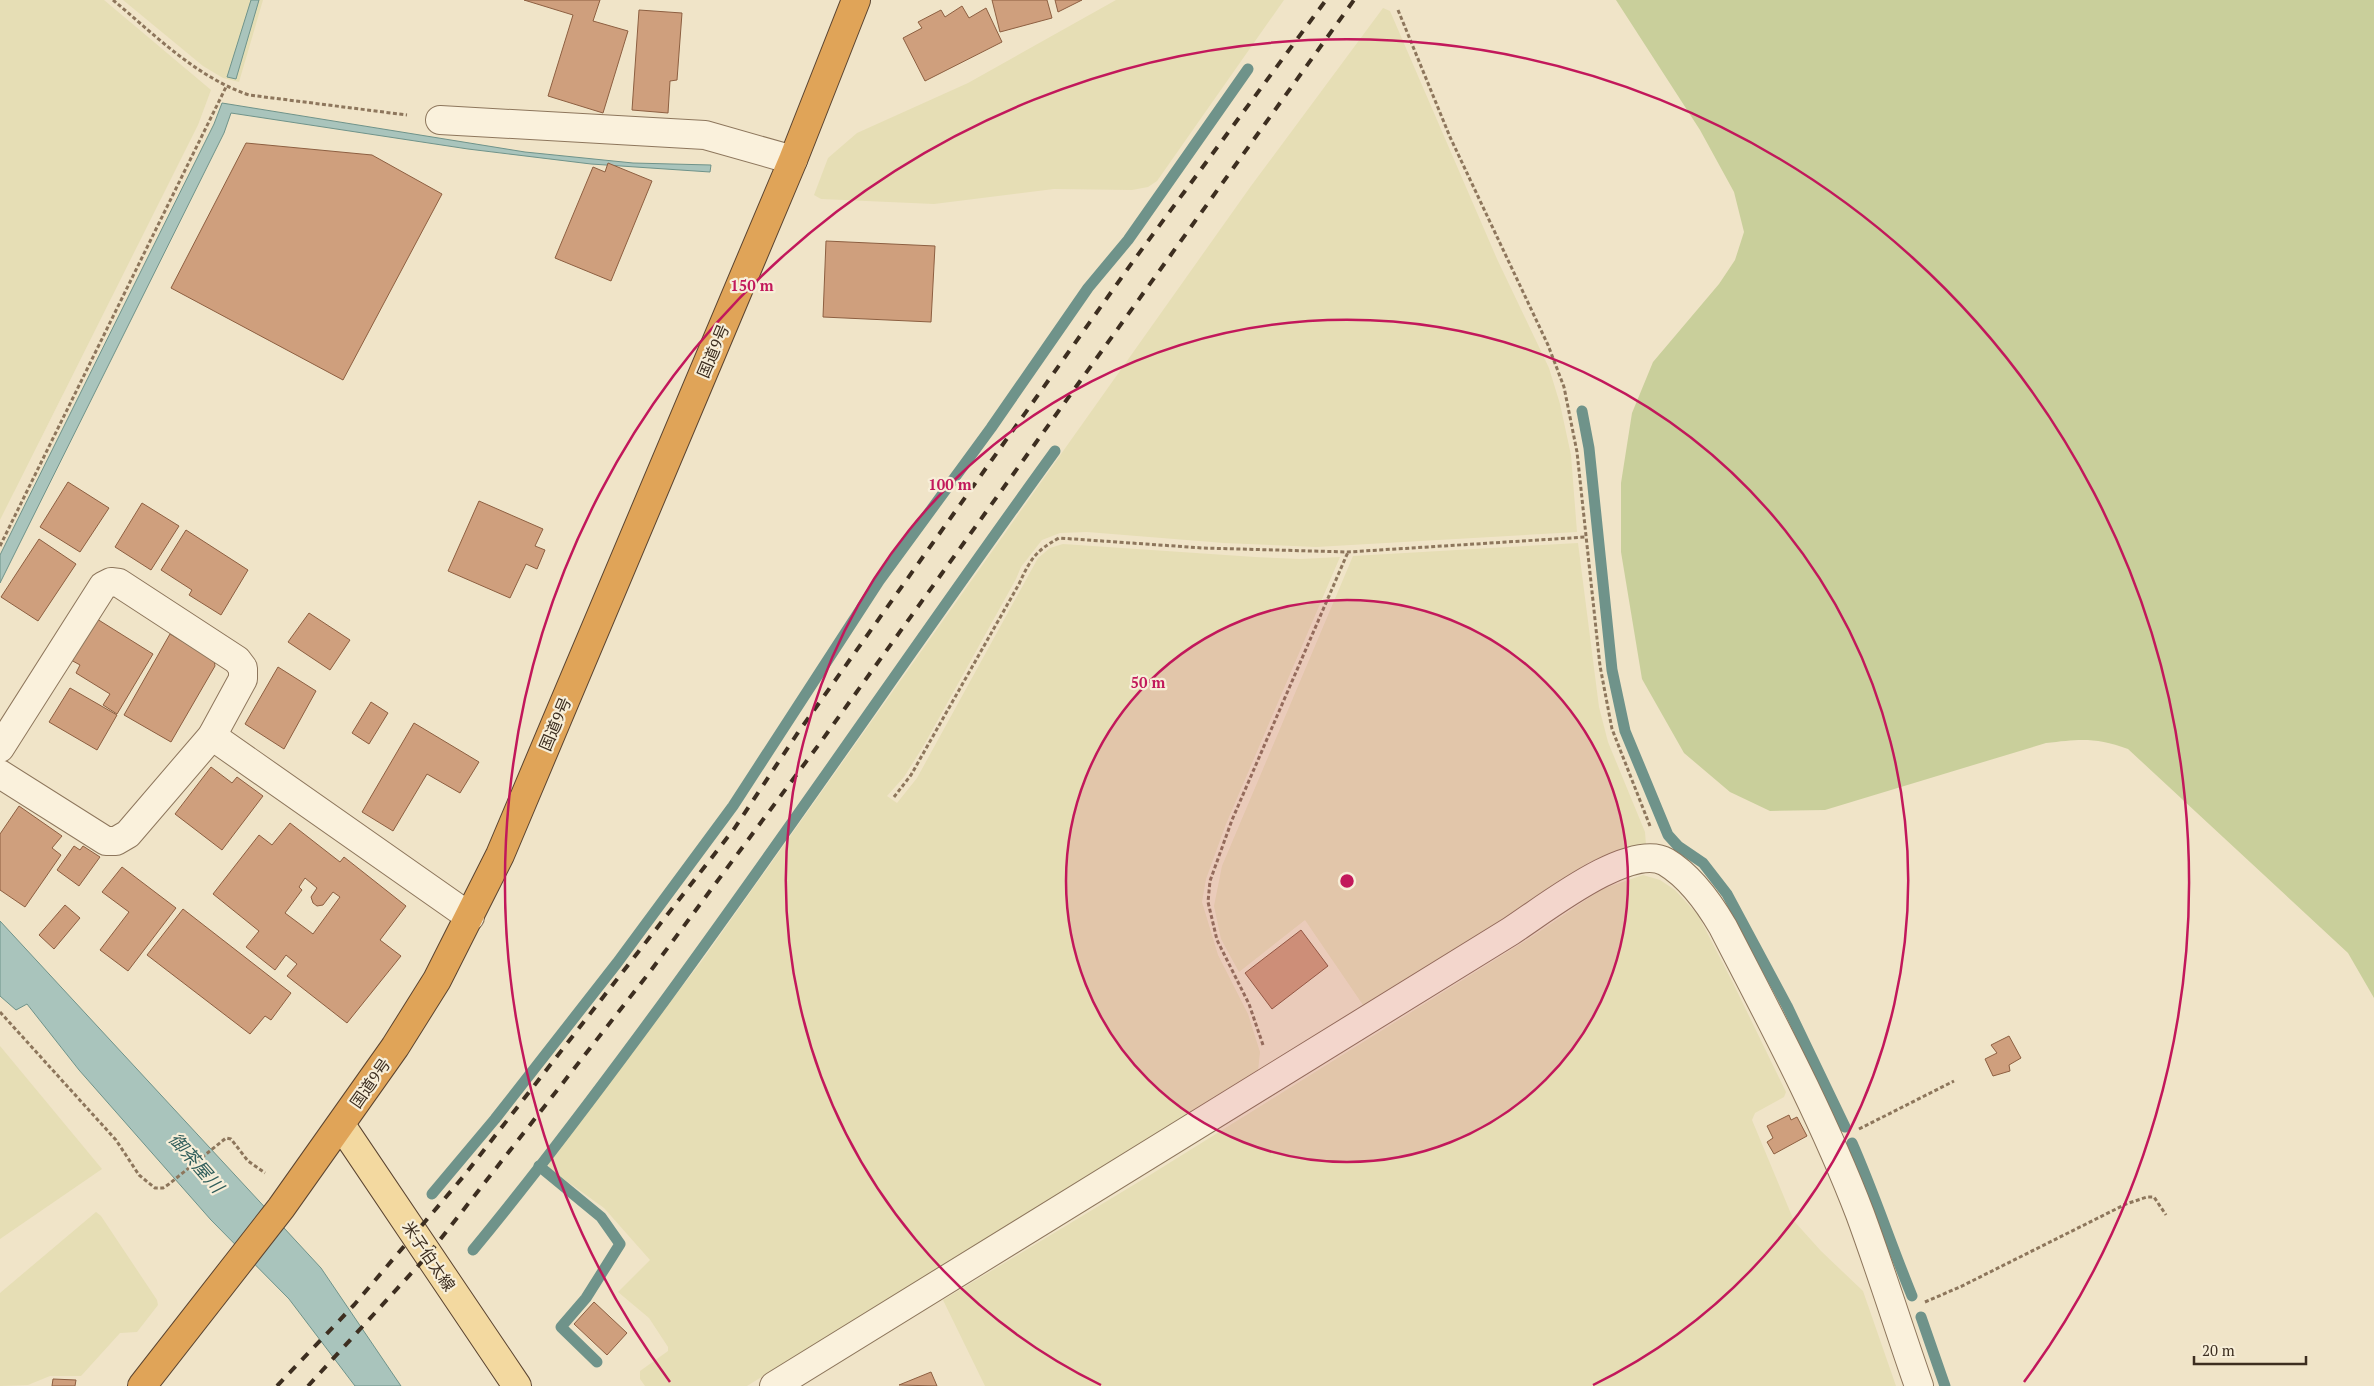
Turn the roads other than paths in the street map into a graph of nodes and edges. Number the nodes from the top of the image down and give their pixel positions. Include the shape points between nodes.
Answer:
1 (856, 0) edge
2 (440, 120) road end
3 (793, 160) junction
4 (212, 736) junction
5 (0, 748) edge
6 (0, 774) edge
7 (470, 917) junction
8 (341, 1125) junction
9 (142, 1386) edge
10 (517, 1386) edge
11 (774, 1386) edge
12 (1919, 1386) edge

1 - 3 highway, 国道9号
2 - 3 street via 705,135
3 - 7 highway, 国道9号 via 500,854
4 - 5 street via 243,679 243,668 237,660 119,583 111,582 102,586
4 - 6 street via 128,834 116,841 106,841
4 - 7 street
7 - 8 highway, 国道9号 via 438,980
8 - 9 highway, 国道9号 via 233,1272
8 - 10 main road, 米子伯太線
11 - 12 street via 1512,931 1591,878 1619,864 1644,858 1665,861 1688,880 1712,908 1806,1088 1860,1214

